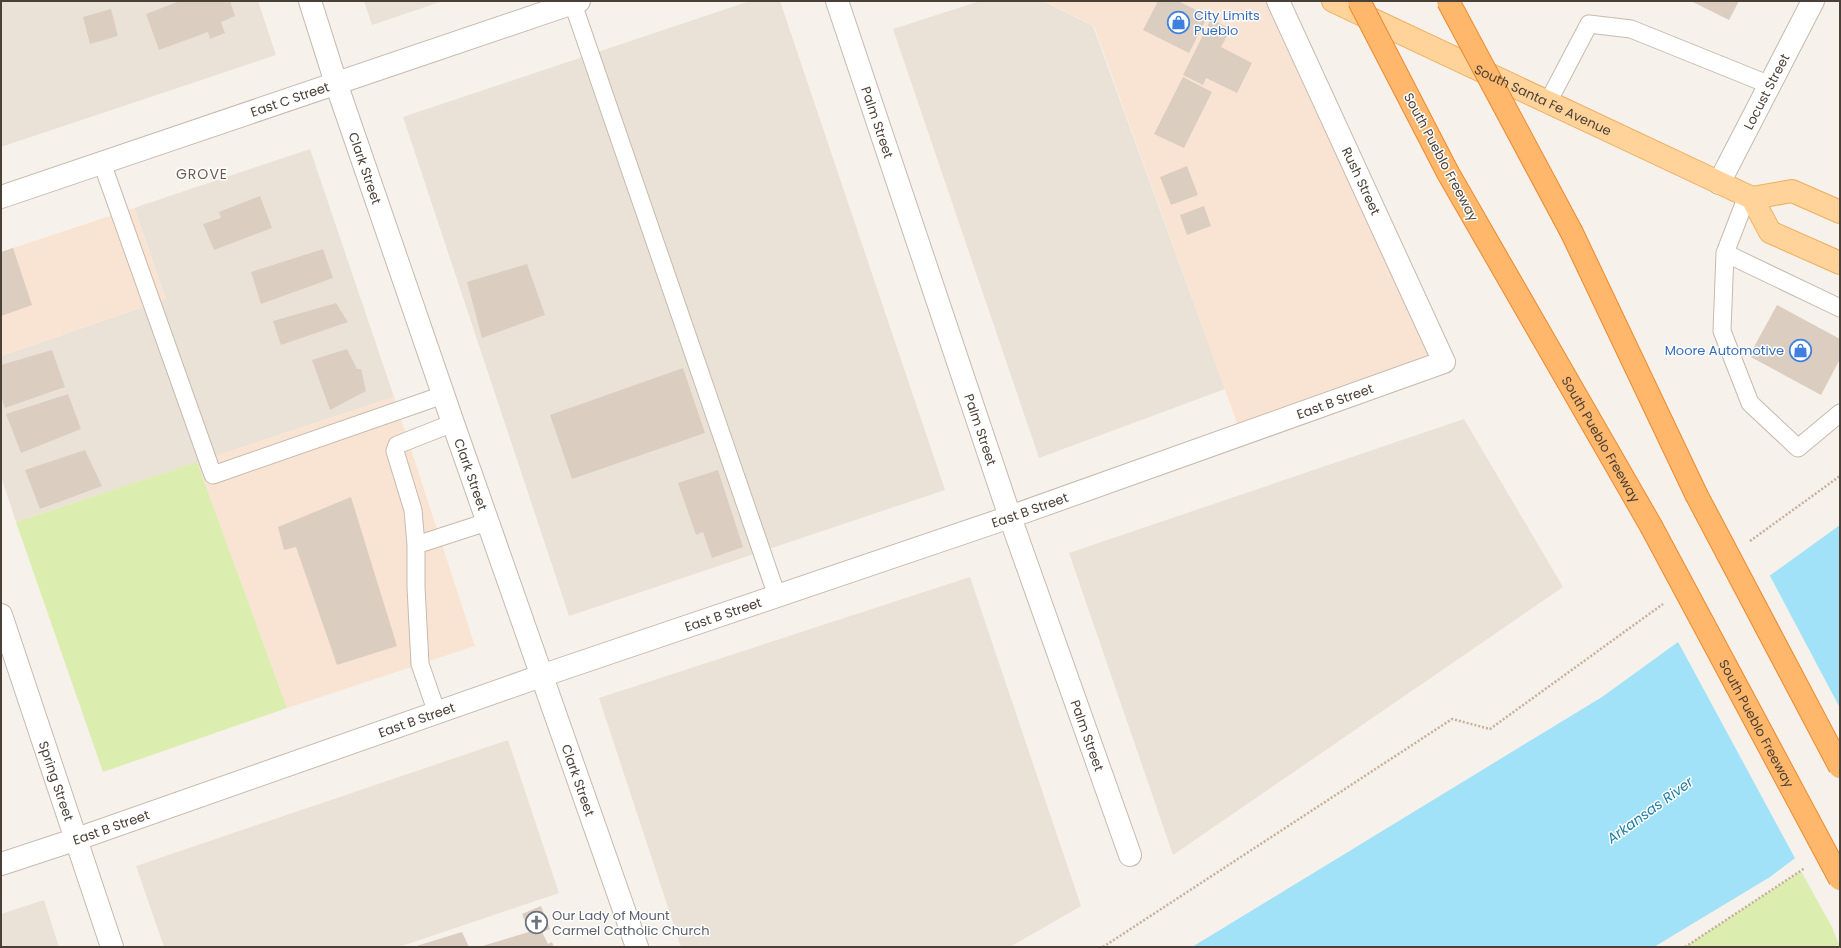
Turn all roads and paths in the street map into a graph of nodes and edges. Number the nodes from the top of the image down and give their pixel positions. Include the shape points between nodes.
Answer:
1 (310, 1) edge
2 (837, 1) edge
3 (1278, 1) edge
4 (1333, 1) edge
5 (1359, 1) edge
6 (1448, 1) edge
7 (1813, 1) edge
8 (575, 2) edge
9 (336, 84) junction
10 (1770, 85) junction
11 (1548, 102) junction
12 (102, 163) junction
13 (1719, 183) junction
14 (1, 197) edge
15 (1750, 197) junction
16 (1840, 212) edge
17 (1725, 253) junction
18 (1840, 263) edge
19 (1840, 308) edge
20 (1444, 362) joint
21 (443, 395) junction
22 (1840, 413) edge
23 (453, 423) junction
24 (1840, 476) edge
25 (1010, 517) junction
26 (487, 522) junction
27 (1749, 542) dead end
28 (416, 545) junction
29 (777, 596) junction
30 (1665, 602) dead end
31 (1, 615) edge
32 (541, 676) junction
33 (438, 713) junction
34 (1840, 767) edge
35 (77, 839) junction
36 (1130, 855) dead end
37 (1, 864) edge
38 (1807, 866) dead end
39 (1840, 879) edge
40 (112, 947) edge
41 (637, 947) edge
42 (1103, 947) edge
43 (1685, 947) edge

1 - 9 street, Clark Street
2 - 25 street, Palm Street
3 - 20 street, Rush Street
4 - 11 main road, South Santa Fe Avenue
5 - 39 highway, South Pueblo Freeway, bridge via 1448,173 1651,526
6 - 34 highway, bridge via 1572,233 1696,494
7 - 10 street, Locust Street
8 - 9 street, East C Street
8 - 29 lane
9 - 12 street, East C Street
9 - 21 street, Clark Street
10 - 11 lane via 1631,29 1589,24
10 - 13 street, Locust Street
11 - 13 main road, South Santa Fe Avenue
12 - 14 street, East C Street
12 - 21 lane via 213,475
13 - 15 main road, South Santa Fe Avenue
15 - 16 main road via 1792,191
15 - 17 lane
15 - 18 main road via 1770,232
17 - 19 lane
17 - 22 lane via 1722,331 1750,403 1798,448
20 - 25 street, East B Street
21 - 23 street, Clark Street
23 - 26 street, Clark Street
23 - 28 lane via 395,448 413,510
24 - 27 path
25 - 29 street, East B Street
25 - 36 street, Palm Street
26 - 28 lane
26 - 32 street, Clark Street
28 - 33 lane via 420,664
29 - 32 street, East B Street
30 - 42 path via 1490,729 1452,719
31 - 35 street, Spring Street
32 - 33 street, East B Street
32 - 41 street, Clark Street
33 - 35 street, East B Street
35 - 37 street, East B Street
35 - 40 street, Spring Street
38 - 43 path

